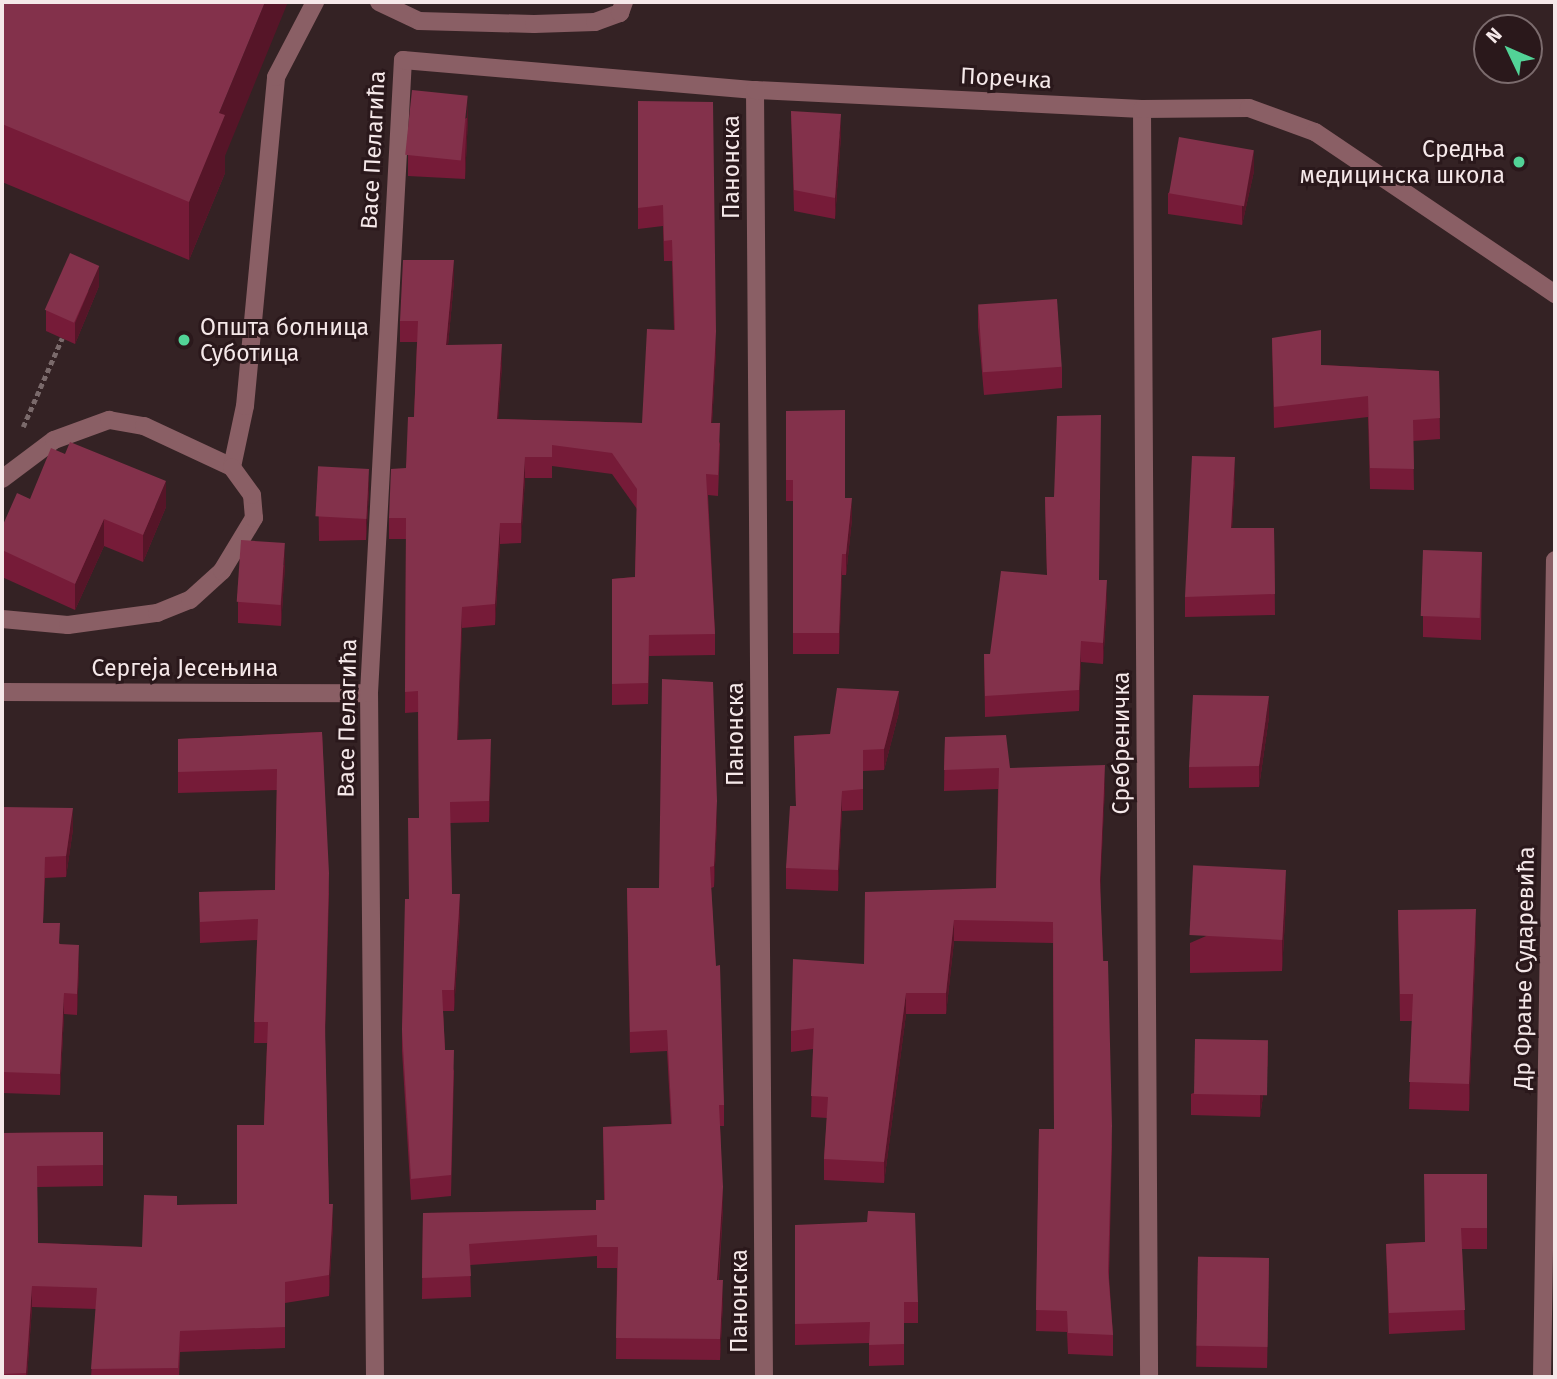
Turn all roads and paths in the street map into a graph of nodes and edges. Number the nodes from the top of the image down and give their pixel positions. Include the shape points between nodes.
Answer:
1 (315, 2) edge
2 (379, 2) edge
3 (624, 2) edge
4 (403, 60) joint
5 (755, 90) junction
6 (1142, 109) junction
7 (1555, 294) edge
8 (62, 338) edge
9 (15, 465) junction
10 (232, 467) junction
11 (2, 479) edge
12 (1555, 560) edge
13 (2, 619) edge
14 (2, 692) edge
15 (369, 693) junction
16 (375, 1377) edge
17 (764, 1377) edge
18 (1149, 1377) edge
19 (1542, 1377) edge

1 - 10 street via 276,77 245,406
2 - 3 street via 419,21 534,24 595,22 620,13
4 - 5 street, Поречка
4 - 15 street, Васе Пелагића
5 - 6 street, Поречка
5 - 17 street, Панонска
6 - 7 street, Поречка via 1250,108 1280,116 1315,132
6 - 18 street, Сребреничка
8 - 9 path via 19,436
9 - 10 street via 54,440 109,420 144,426
9 - 11 street
10 - 13 street via 252,495 254,518 222,571 190,600 157,613 68,625
12 - 19 street, Др Фрање Сударевића
14 - 15 street, Сергеја Јесењина
15 - 16 street, Васе Пелагића

